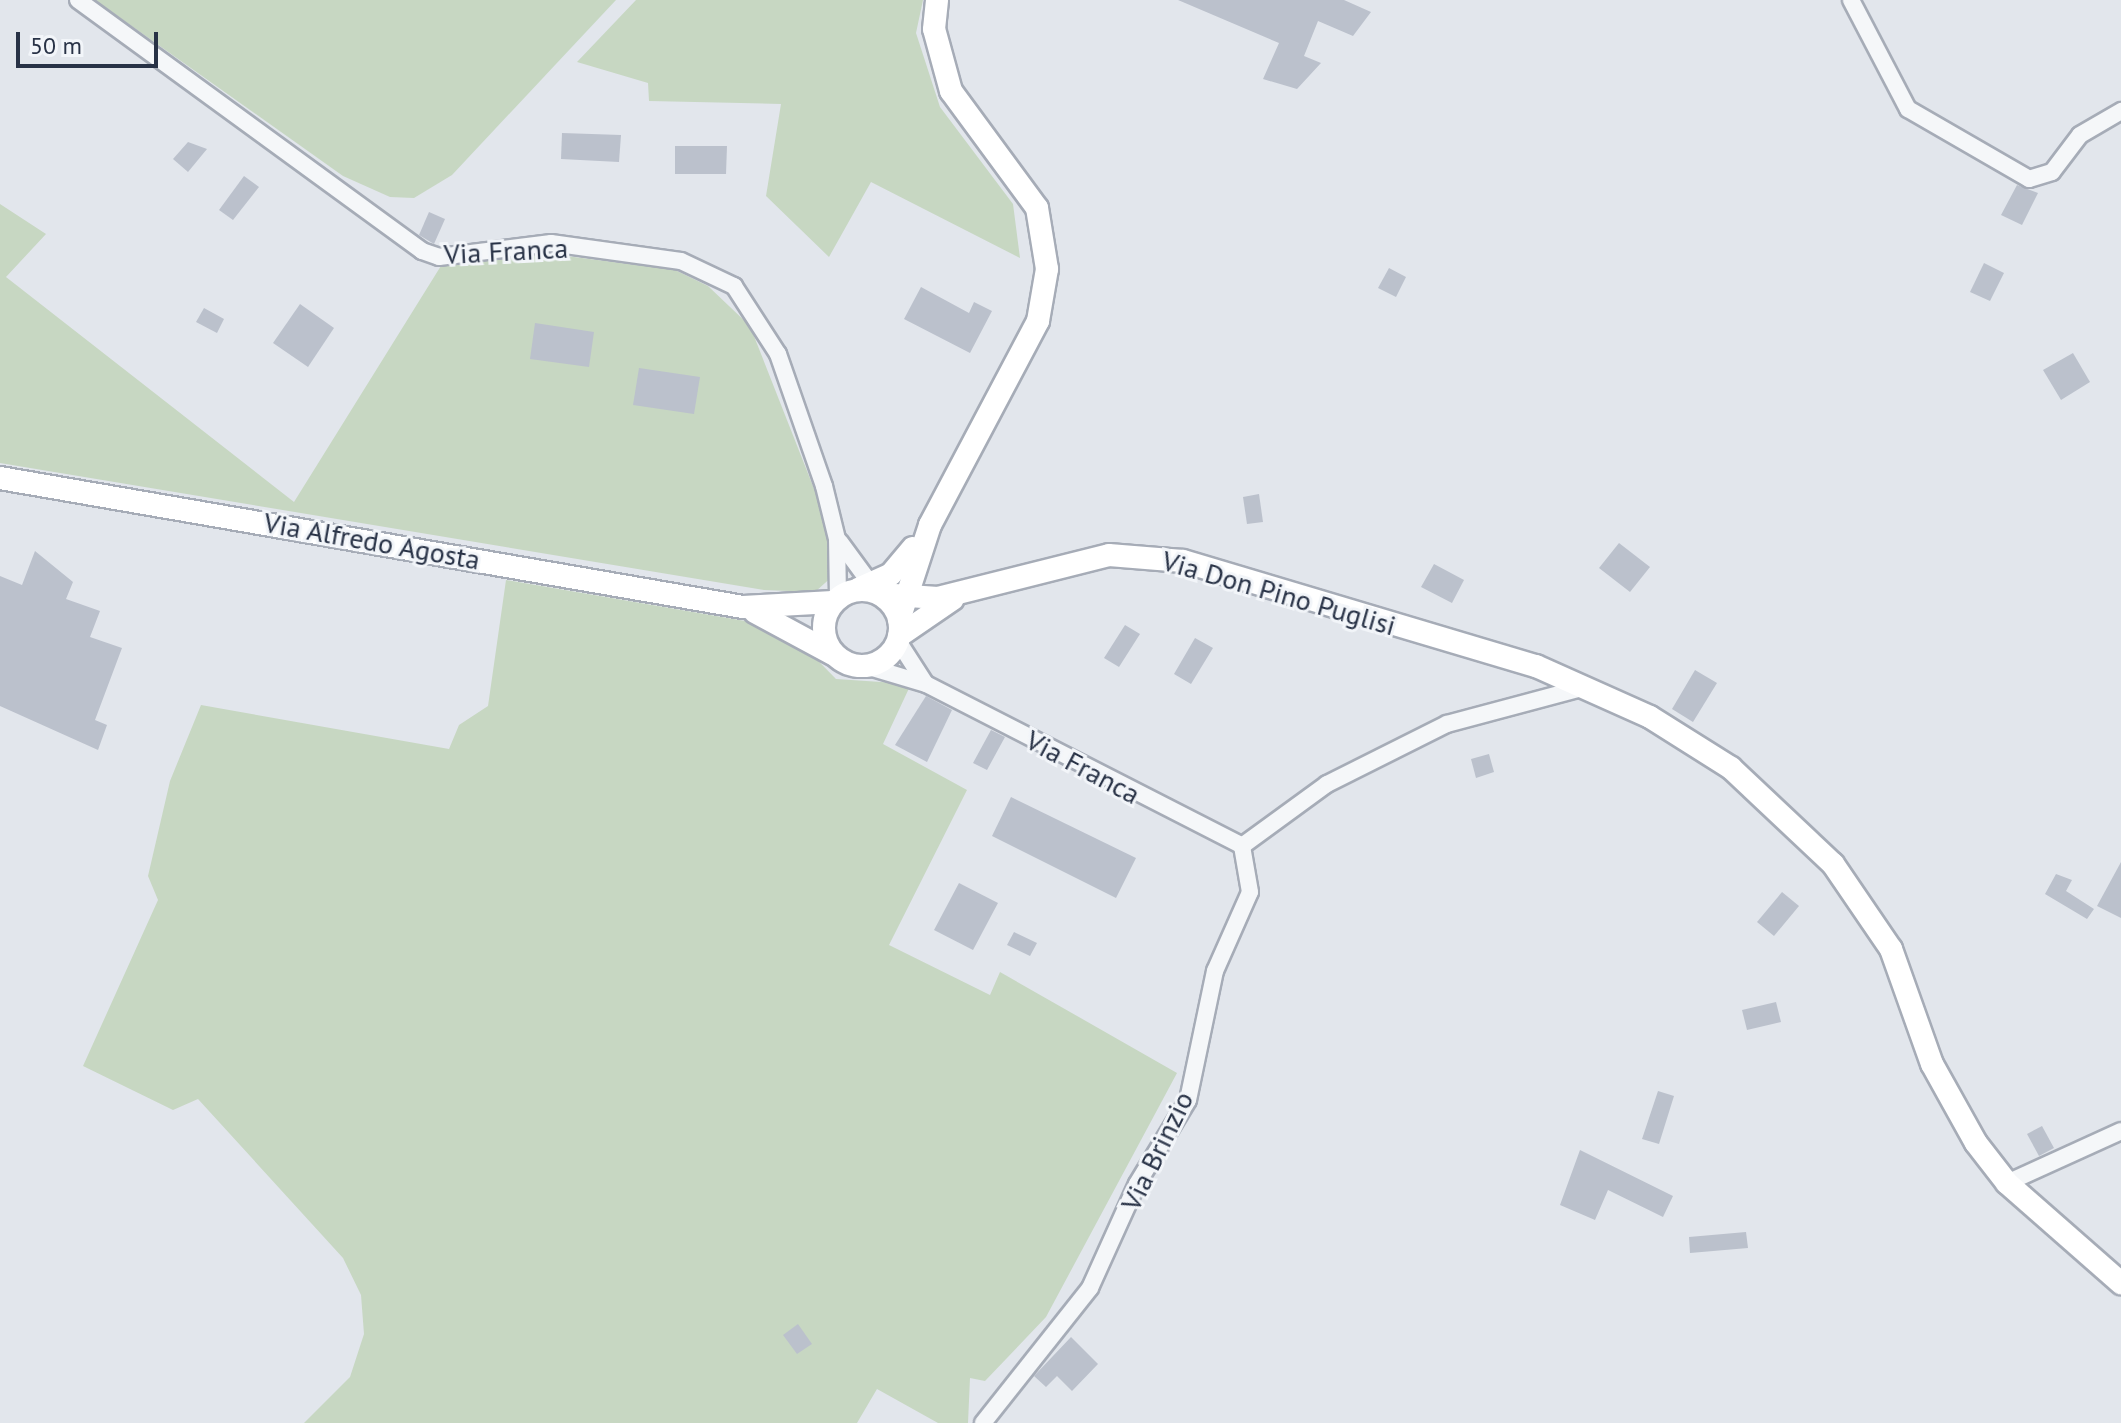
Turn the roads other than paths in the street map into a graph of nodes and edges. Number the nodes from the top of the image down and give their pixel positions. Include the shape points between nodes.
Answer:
1 (78, 0) edge
2 (937, 0) edge
3 (1851, 0) edge
4 (2121, 111) edge
5 (0, 478) edge
6 (930, 525) junction
7 (837, 539) junction
8 (853, 564) junction
9 (891, 574) junction
10 (965, 593) junction
11 (865, 594) junction
12 (743, 607) junction
13 (899, 632) junction
14 (834, 655) junction
15 (866, 666) junction
16 (926, 684) junction
17 (1591, 686) junction
18 (1242, 846) junction
19 (2121, 1131) edge
20 (2007, 1183) junction
21 (2121, 1283) edge
22 (983, 1423) edge

1 - 7 street, Via Franca via 422,251 439,257 551,243 681,261 734,286 778,354
2 - 6 street via 934,29 951,91 1037,208 1047,269 1038,321
3 - 4 street via 1908,109 1978,154 2040,178 2080,135
5 - 12 street, Via Alfredo Agosta
6 - 9 street
6 - 11 street
7 - 8 street
7 - 11 street
8 - 9 street
8 - 11 street
9 - 11 street
10 - 11 street, Via Alfredo Agosta
10 - 13 street
10 - 17 street, Via Don Pino Puglisi via 1073,560 1183,561
11 - 12 street, Via Alfredo Agosta
11 - 13 street
11 - 14 street via 823,623
12 - 14 street, Via Alfredo Agosta
13 - 15 street via 886,658
13 - 16 street
14 - 15 street
15 - 16 street, Via Franca
16 - 18 street, Via Franca
17 - 18 street via 1447,724 1327,784
17 - 20 street, Via Don Pino Puglisi via 1731,768 1833,864 1891,949 1951,1104
18 - 22 street, Via Brinzio via 1250,892 1215,971 1188,1100 1137,1184 1090,1288
19 - 20 street
20 - 21 street, Via Don Pino Puglisi

